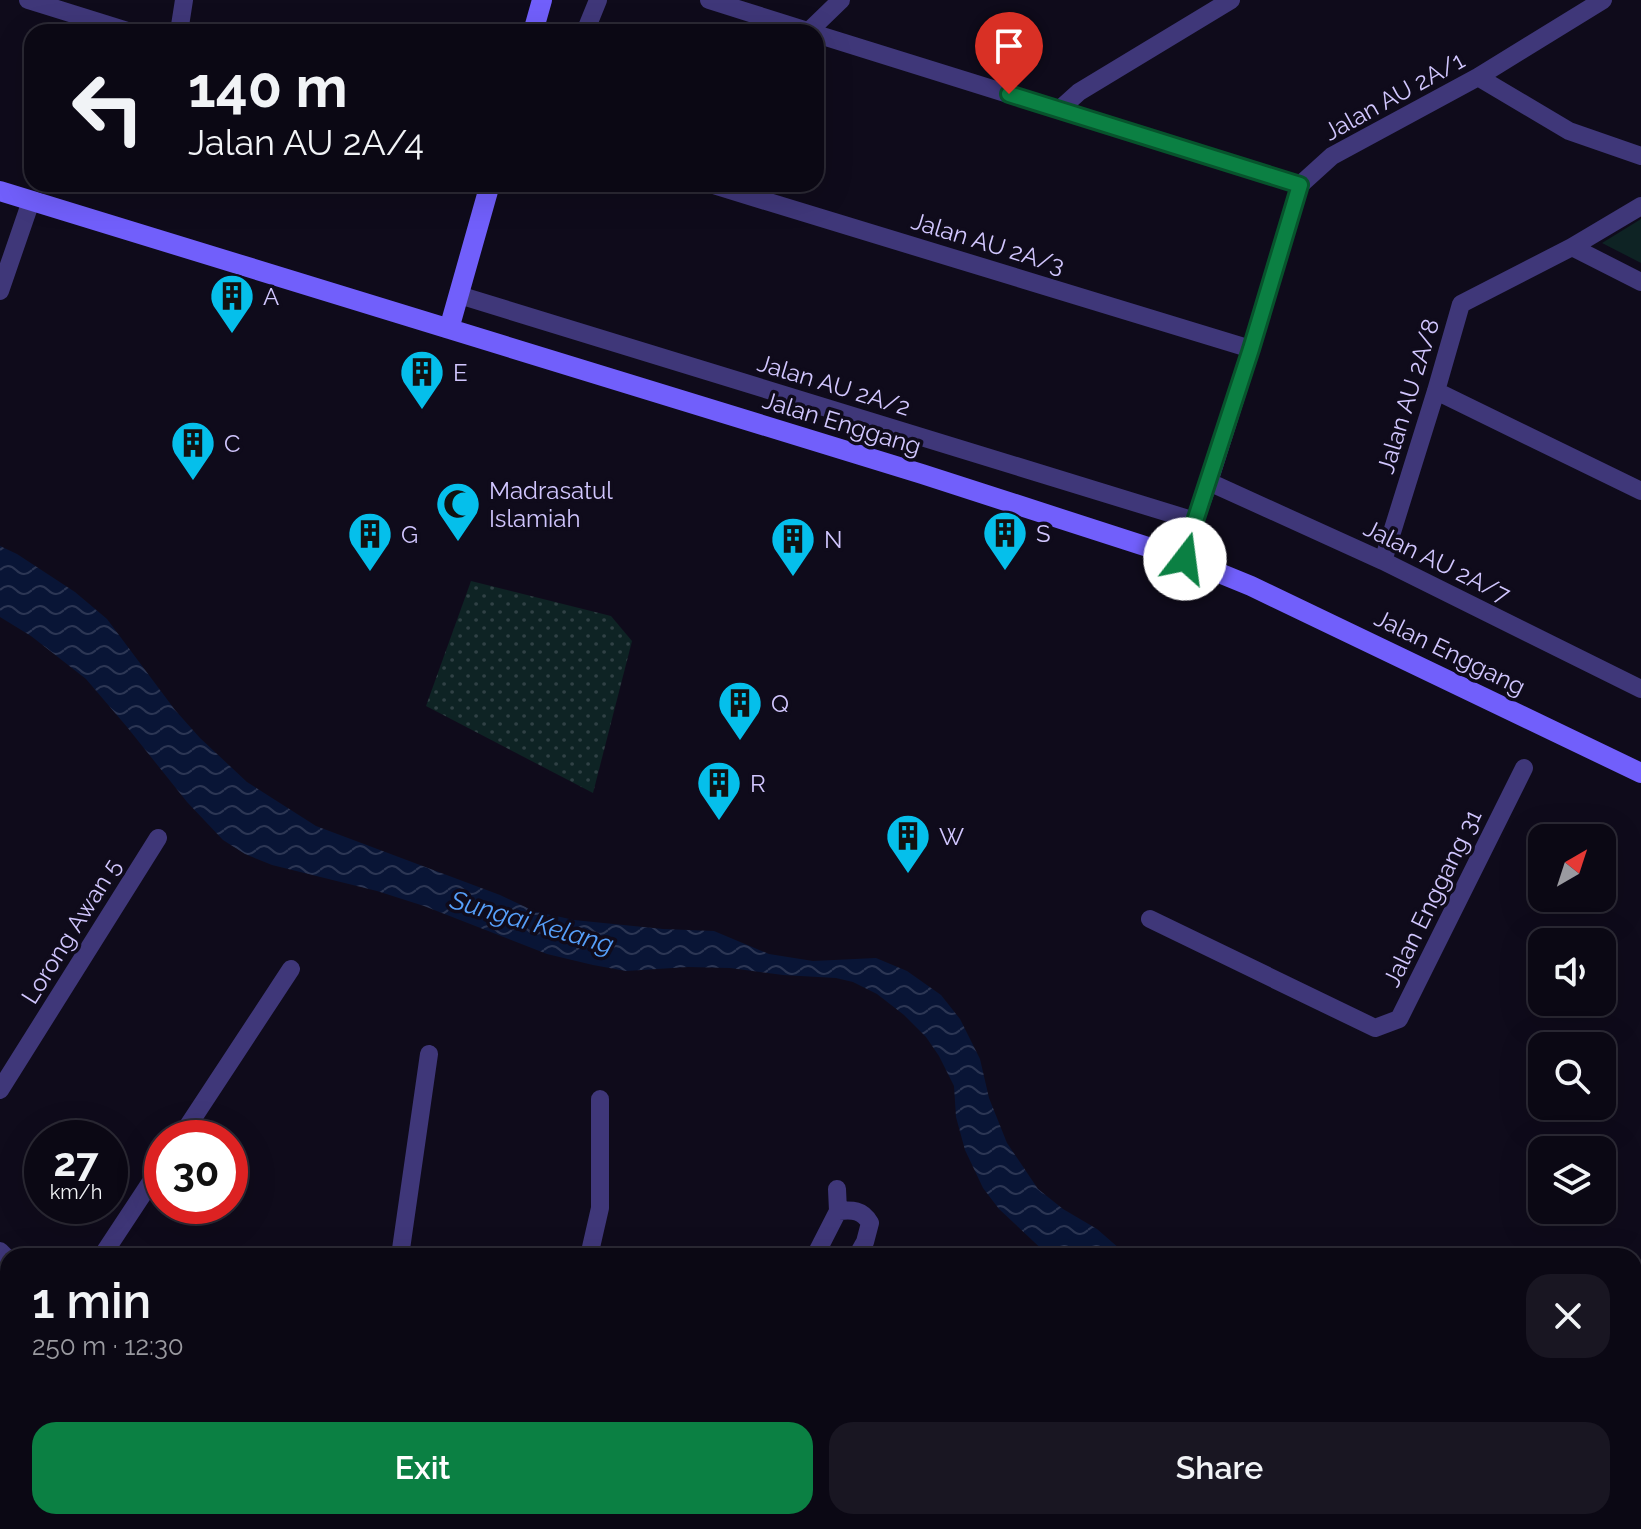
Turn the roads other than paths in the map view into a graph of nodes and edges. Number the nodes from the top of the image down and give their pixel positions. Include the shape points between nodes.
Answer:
1 (28, 0) edge
2 (184, 0) edge
3 (542, 0) edge
4 (598, 0) edge
5 (709, 0) edge
6 (841, 0) edge
7 (1231, 0) edge
8 (1603, 0) edge
9 (105, 24) edge
10 (180, 24) edge
11 (535, 24) edge
12 (588, 24) edge
13 (786, 24) edge
14 (819, 24) edge
15 (824, 36) edge
16 (1478, 77) junction
17 (1059, 110) junction
18 (1641, 156) edge
19 (1300, 185) junction
20 (0, 191) edge
21 (488, 192) edge
22 (736, 192) edge
23 (31, 201) junction
24 (1641, 206) edge
25 (1572, 247) junction
26 (1641, 282) edge
27 (0, 291) edge
28 (459, 295) junction
29 (449, 329) junction
30 (1251, 349) junction
31 (1436, 391) junction
32 (1209, 482) junction
33 (1641, 491) edge
34 (1195, 521) junction
35 (1185, 559) junction
36 (1383, 561) junction
37 (1641, 689) edge
38 (1524, 768) dead end
39 (1641, 773) edge
40 (158, 838) dead end
41 (1150, 919) dead end
42 (291, 969) dead end
43 (429, 1054) dead end
44 (0, 1090) edge
45 (600, 1099) dead end
46 (192, 1120) edge
47 (837, 1189) dead end
48 (144, 1192) edge
49 (838, 1211) junction
50 (107, 1248) edge
51 (401, 1248) edge
52 (591, 1248) edge
53 (819, 1248) edge
54 (862, 1248) edge

1 - 9 street
2 - 10 street
3 - 11 main road
4 - 12 street
5 - 13 street
6 - 14 street
7 - 17 street via 1079,92
8 - 16 street, Jalan AU 2A/1
15 - 17 street
16 - 18 street via 1569,131
16 - 19 street, Jalan AU 2A/1 via 1332,156
17 - 19 street
19 - 30 street
20 - 23 main road, Jalan Enggang
21 - 28 main road
22 - 30 street, Jalan AU 2A/3
23 - 27 street
23 - 29 main road, Jalan Enggang
24 - 25 street, Jalan AU 2A/8
25 - 26 street
25 - 31 street, Jalan AU 2A/8 via 1461,304
28 - 29 main road
28 - 34 street, Jalan AU 2A/2
29 - 35 main road, Jalan Enggang
30 - 32 street
31 - 33 street
31 - 36 street, Jalan AU 2A/8
32 - 34 street
32 - 36 street, Jalan AU 2A/7
34 - 35 street
35 - 39 main road, Jalan Enggang
36 - 37 street, Jalan AU 2A/7
38 - 41 street, Jalan Enggang 31 via 1399,1019 1375,1028
40 - 44 street, Lorong Awan 5
42 - 46 street
43 - 51 street
45 - 52 street via 600,1208
47 - 49 street
48 - 50 street
49 - 53 street
49 - 54 street via 866,1215 870,1223

